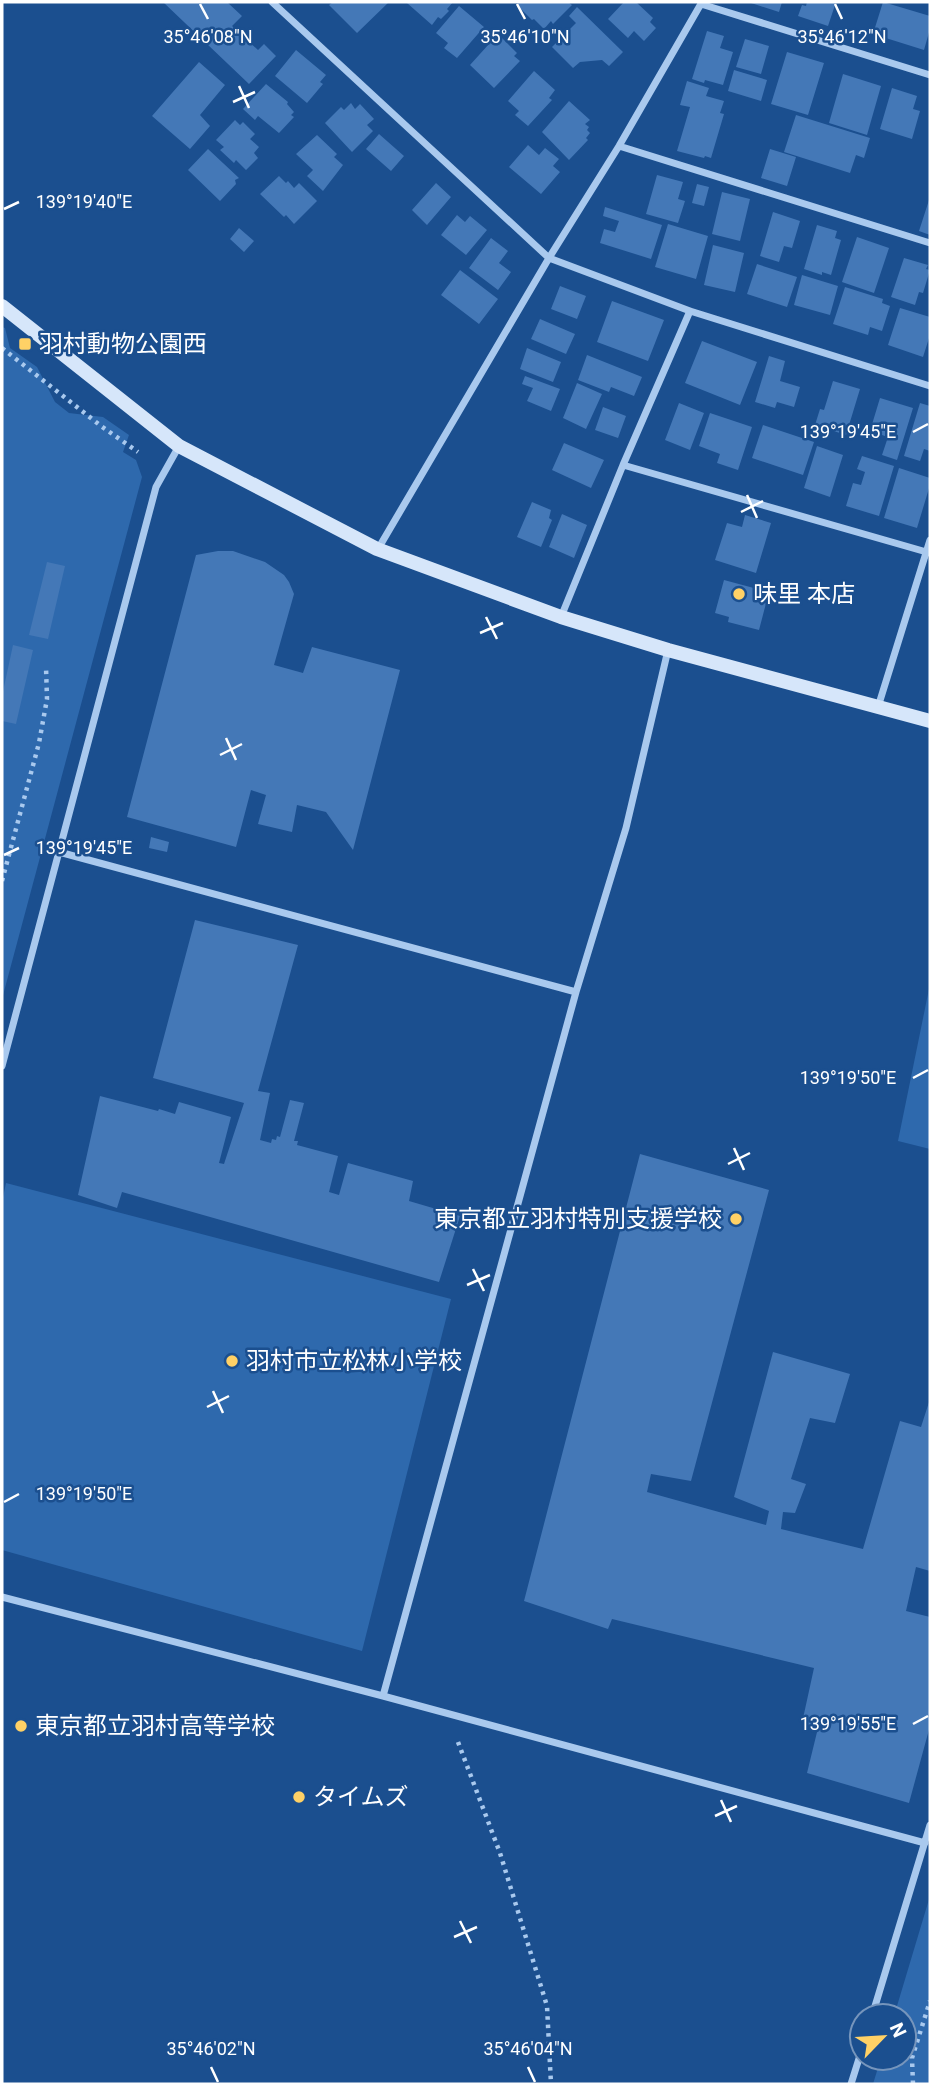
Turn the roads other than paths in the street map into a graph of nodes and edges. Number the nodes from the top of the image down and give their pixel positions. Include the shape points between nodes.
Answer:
1 (272, 2) edge
2 (701, 3) edge
3 (930, 75) edge
4 (619, 146) junction
5 (930, 243) edge
6 (549, 258) junction
7 (2, 306) edge
8 (690, 311) junction
9 (930, 386) edge
10 (179, 446) junction
11 (623, 465) junction
12 (930, 540) edge
13 (377, 549) junction
14 (928, 552) edge
15 (561, 617) junction
16 (668, 650) junction
17 (878, 707) junction
18 (930, 721) edge
19 (59, 852) junction
20 (576, 992) junction
21 (2, 1066) edge
22 (2, 1597) edge
23 (383, 1696) junction
24 (930, 1825) edge
25 (925, 1843) junction
26 (876, 2002) edge

1 - 6 street
2 - 3 street
2 - 4 street
4 - 5 street
4 - 6 street
6 - 8 street
6 - 13 street
7 - 10 street
8 - 9 street
8 - 11 street
10 - 13 street
10 - 19 street via 156,487
11 - 14 street
11 - 15 street
12 - 14 street
13 - 15 street
14 - 17 street
15 - 16 street
16 - 17 street
16 - 20 street via 626,828
17 - 18 street
19 - 20 street
19 - 21 street
20 - 23 street
22 - 23 street
23 - 25 street
24 - 25 street
25 - 26 street

